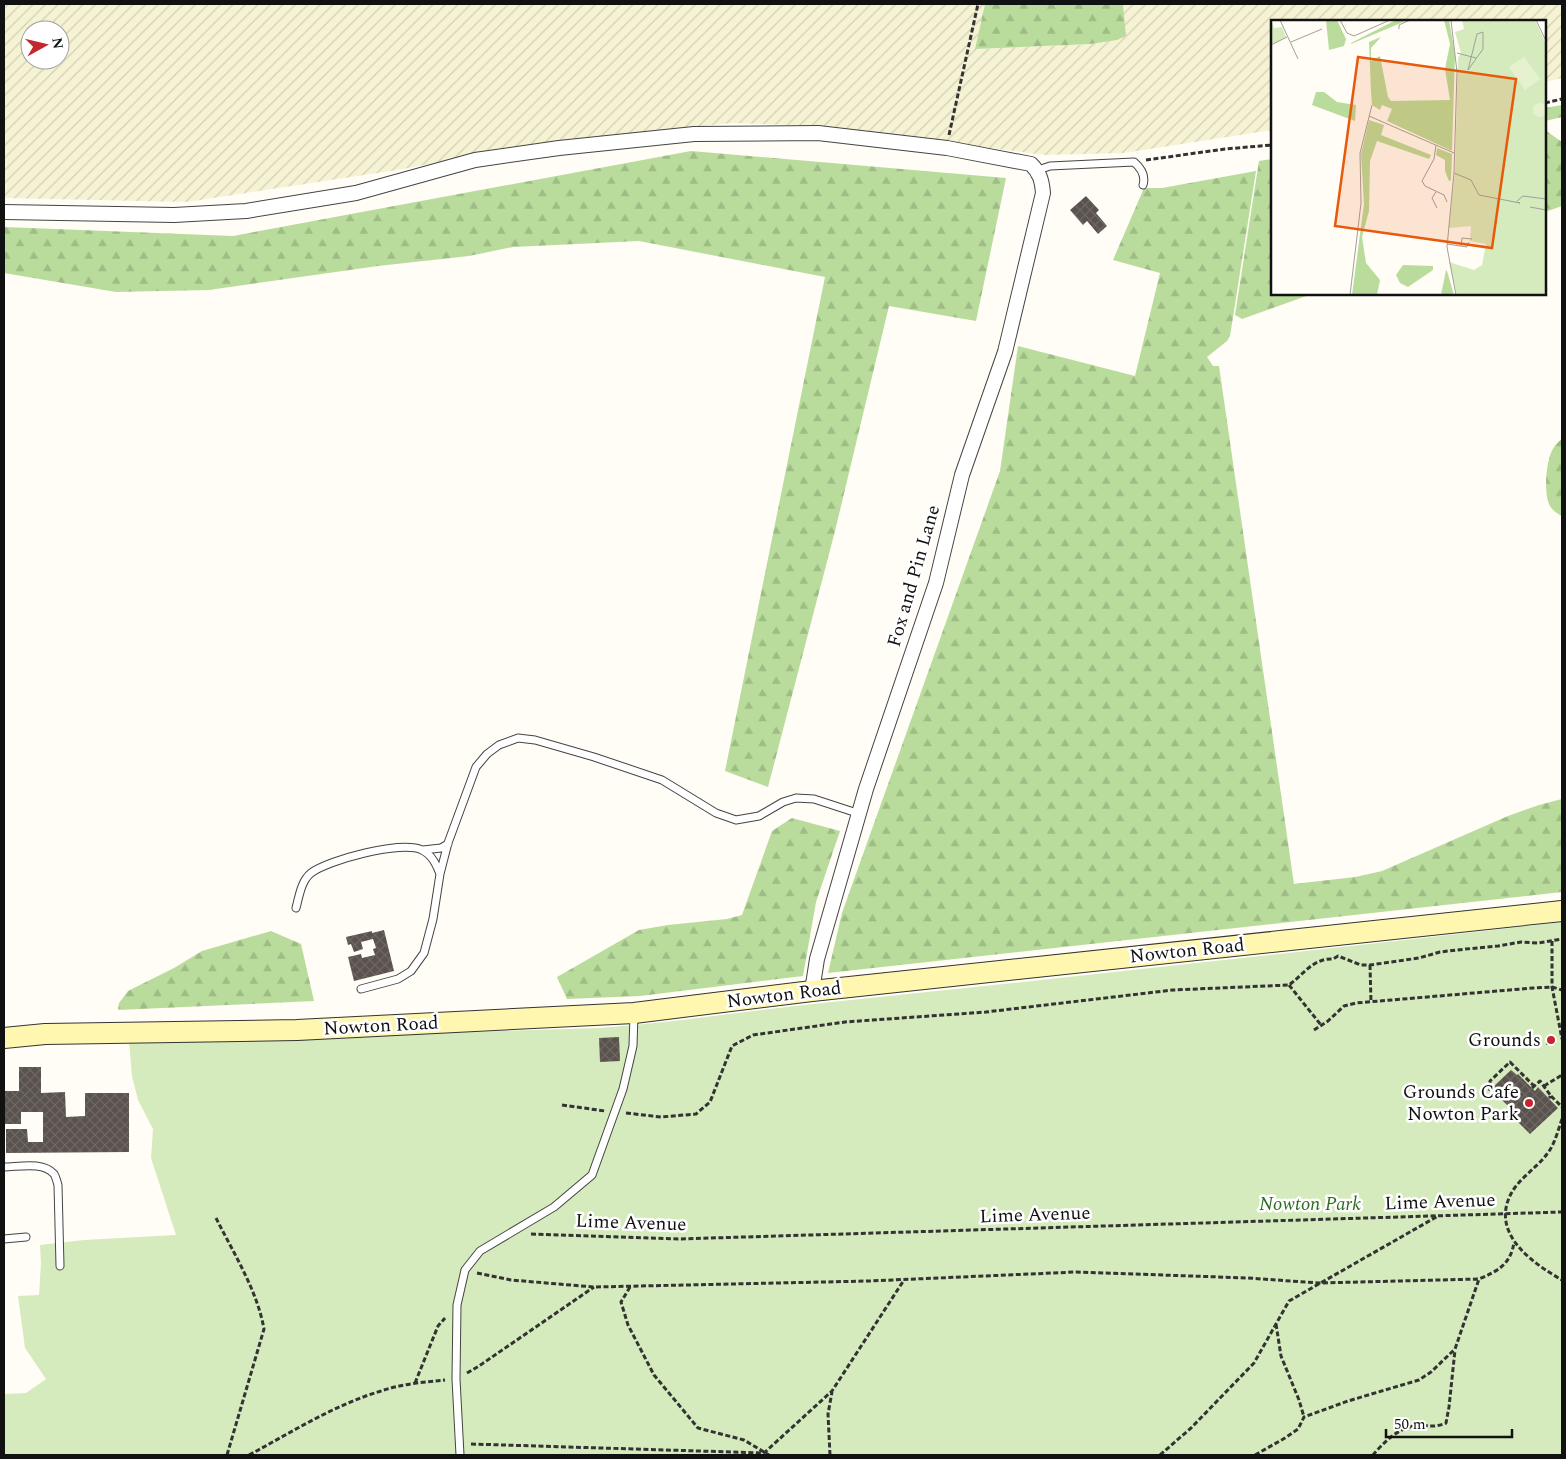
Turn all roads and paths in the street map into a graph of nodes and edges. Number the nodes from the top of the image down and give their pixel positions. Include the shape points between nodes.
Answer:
1 (978, 4) edge
2 (1562, 99) edge
3 (1546, 104) edge
4 (1271, 145) edge
5 (954, 150) junction
6 (1134, 162) junction
7 (1038, 170) junction
8 (1143, 185) dead end
9 (4, 212) edge
10 (860, 814) junction
11 (448, 843) junction
12 (422, 850) junction
13 (440, 874) junction
14 (296, 908) dead end
15 (1562, 911) edge
16 (1562, 939) edge
17 (1552, 941) junction
18 (1370, 965) junction
19 (1288, 985) junction
20 (1552, 987) junction
21 (361, 989) dead end
22 (1562, 990) edge
23 (812, 991) junction
24 (1371, 1002) junction
25 (634, 1013) junction
26 (1321, 1025) junction
27 (1314, 1030) dead end
28 (4, 1038) edge
29 (1562, 1038) edge
30 (1562, 1075) edge
31 (1544, 1086) junction
32 (1490, 1091) dead end
33 (562, 1105) dead end
34 (1562, 1108) edge
35 (614, 1112) junction
36 (1562, 1119) edge
37 (4, 1167) edge
38 (1562, 1212) edge
39 (1506, 1214) junction
40 (1439, 1216) junction
41 (216, 1218) dead end
42 (509, 1233) junction
43 (26, 1237) dead end
44 (4, 1239) edge
45 (1514, 1242) junction
46 (60, 1266) dead end
47 (465, 1270) junction
48 (1479, 1279) junction
49 (904, 1280) junction
50 (1562, 1280) edge
51 (1320, 1284) junction
52 (594, 1287) junction
53 (630, 1287) junction
54 (457, 1305) junction
55 (1276, 1323) junction
56 (1455, 1350) junction
57 (456, 1379) junction
58 (415, 1383) junction
59 (832, 1391) junction
60 (1304, 1417) junction
61 (460, 1444) junction
62 (764, 1453) junction
63 (227, 1455) edge
64 (250, 1455) edge
65 (460, 1455) edge
66 (769, 1455) edge
67 (830, 1455) edge
68 (1160, 1455) edge
69 (1256, 1455) edge
70 (1373, 1455) edge

1 - 5 path via 948,137
2 - 3 path
4 - 6 path
5 - 7 street via 1031,164
5 - 9 street via 818,132 694,134 476,160 356,193 246,211 174,215
6 - 7 lane via 1050,166
6 - 8 lane via 1142,168
7 - 10 street, Fox and Pin Lane via 1043,192 1005,352 962,475 936,583
10 - 11 lane via 814,799 796,798 759,816 736,820 716,813 662,780 536,740 518,738 499,745 476,766
10 - 23 street, Fox and Pin Lane via 817,959
11 - 12 lane via 431,851
11 - 13 lane
12 - 13 lane via 436,863
12 - 14 lane via 399,847 327,864 310,874
13 - 21 lane via 433,919 420,959 411,971 398,979
15 - 23 street, Nowton Road
16 - 17 path
17 - 18 path via 1440,952
17 - 20 path
18 - 19 path via 1338,956 1314,963
18 - 24 path
19 - 26 path
19 - 35 path via 1174,990 753,1034 732,1046 710,1102 696,1114 661,1116
20 - 22 path
20 - 24 path
20 - 29 path
23 - 25 street, Nowton Road
24 - 26 path via 1344,1006
25 - 28 street, Nowton Road via 297,1030 45,1034
25 - 35 lane via 633,1046
26 - 27 path
30 - 31 path
31 - 32 path via 1540,1081 1533,1087 1510,1062 1490,1081
31 - 34 path
33 - 35 path
35 - 42 lane via 592,1175 554,1208
36 - 39 path via 1548,1154 1509,1197
37 - 46 lane via 38,1166 54,1174 58,1185
38 - 39 path, Lime Avenue
39 - 40 path, Lime Avenue
39 - 45 path via 1507,1228
40 - 42 path, Lime Avenue via 679,1240
40 - 51 path
41 - 63 path via 254,1294 264,1329
42 - 47 lane via 480,1251
43 - 44 lane
45 - 48 path via 1509,1260 1495,1273
45 - 50 path via 1539,1267
47 - 52 path via 511,1280
47 - 54 lane
48 - 51 path
48 - 56 path
49 - 51 path via 1076,1272
49 - 53 path
49 - 59 path
51 - 55 path via 1289,1301
52 - 53 path
52 - 57 path
53 - 62 path via 621,1302 628,1325 654,1375 698,1428 744,1440
54 - 57 lane
54 - 58 path via 438,1326
55 - 60 path via 1281,1356
55 - 68 path via 1254,1362 1191,1428
56 - 60 path via 1419,1380
56 - 70 path via 1446,1423 1436,1427 1414,1426 1398,1433 1381,1444
57 - 58 path
57 - 61 lane
58 - 64 path via 381,1390 345,1404
59 - 62 path
59 - 67 path via 828,1414
60 - 69 path via 1298,1429
61 - 62 path
61 - 65 lane
62 - 66 path

